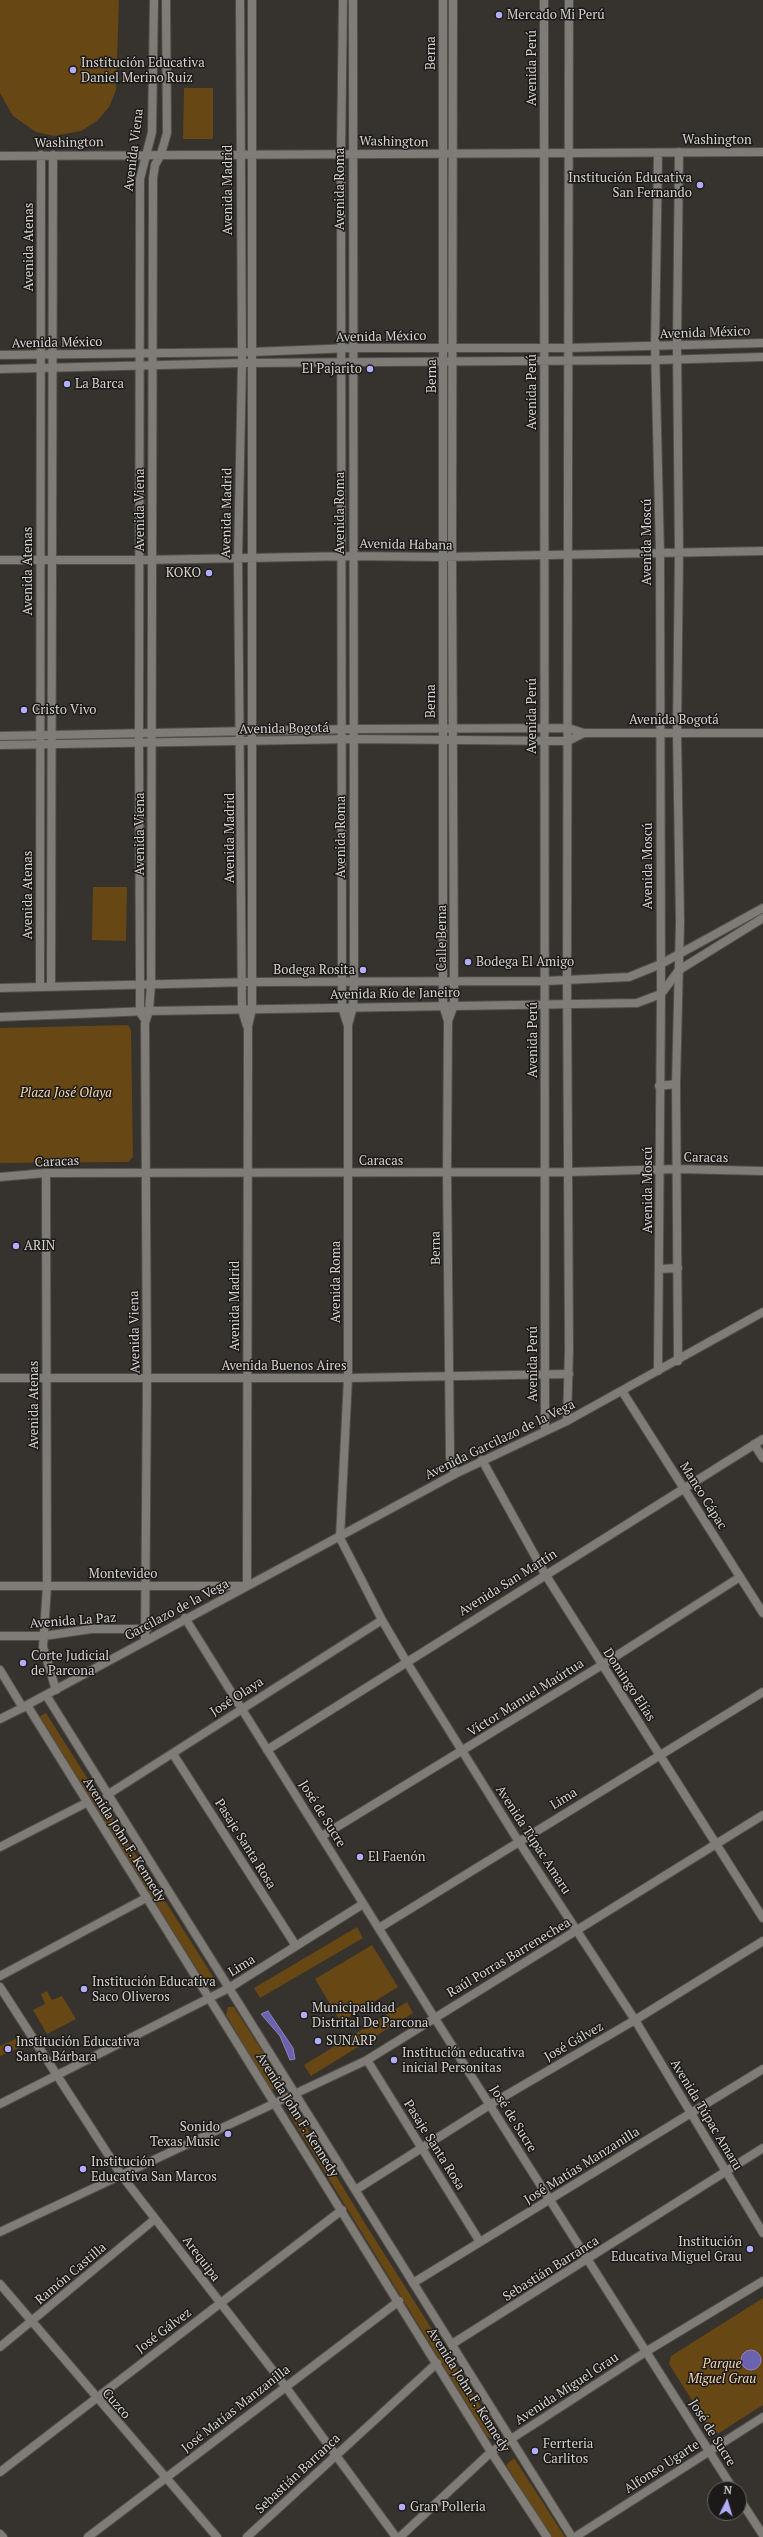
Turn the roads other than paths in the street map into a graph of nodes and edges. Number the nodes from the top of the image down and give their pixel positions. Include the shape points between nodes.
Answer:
1 (154, 0) edge
2 (166, 0) edge
3 (240, 0) edge
4 (252, 0) edge
5 (343, 0) edge
6 (353, 0) edge
7 (443, 0) edge
8 (454, 0) edge
9 (544, 0) edge
10 (569, 0) edge
11 (679, 152) junction
12 (763, 152) edge
13 (658, 153) junction
14 (148, 154) junction
15 (161, 154) junction
16 (240, 154) junction
17 (253, 154) junction
18 (341, 154) junction
19 (352, 154) junction
20 (569, 154) junction
21 (41, 155) junction
22 (52, 155) junction
23 (443, 155) junction
24 (452, 155) junction
25 (545, 155) junction
26 (0, 156) edge
27 (763, 343) edge
28 (655, 346) junction
29 (677, 346) junction
30 (544, 347) junction
31 (352, 348) junction
32 (444, 348) junction
33 (454, 348) junction
34 (568, 348) junction
35 (341, 349) junction
36 (242, 352) junction
37 (252, 352) junction
38 (51, 354) junction
39 (141, 354) junction
40 (152, 354) junction
41 (40, 355) junction
42 (0, 356) edge
43 (763, 357) edge
44 (568, 359) junction
45 (454, 360) junction
46 (543, 360) junction
47 (657, 360) junction
48 (678, 360) junction
49 (353, 361) junction
50 (444, 361) junction
51 (341, 362) junction
52 (242, 363) junction
53 (253, 363) junction
54 (152, 365) junction
55 (142, 366) junction
56 (0, 369) edge
57 (40, 369) junction
58 (52, 369) junction
59 (679, 552) junction
60 (763, 552) edge
61 (660, 553) junction
62 (568, 555) junction
63 (341, 556) junction
64 (352, 556) junction
65 (545, 556) junction
66 (443, 557) junction
67 (452, 557) junction
68 (238, 558) junction
69 (252, 558) junction
70 (39, 559) junction
71 (50, 559) junction
72 (0, 560) edge
73 (141, 560) junction
74 (152, 560) junction
75 (568, 728) junction
76 (342, 729) junction
77 (353, 729) junction
78 (443, 729) junction
79 (453, 729) junction
80 (544, 730) junction
81 (241, 732) junction
82 (253, 732) junction
83 (584, 732) junction
84 (660, 732) junction
85 (677, 732) junction
86 (139, 733) junction
87 (152, 733) junction
88 (763, 733) edge
89 (40, 735) junction
90 (51, 735) junction
91 (0, 736) edge
92 (353, 739) junction
93 (443, 739) junction
94 (453, 739) junction
95 (342, 740) junction
96 (568, 740) junction
97 (544, 741) junction
98 (139, 742) junction
99 (152, 742) junction
100 (241, 742) junction
101 (253, 742) junction
102 (40, 744) junction
103 (51, 744) junction
104 (0, 745) edge
105 (763, 908) edge
106 (763, 918) edge
107 (680, 954) junction
108 (661, 964) junction
109 (679, 970) junction
110 (567, 980) junction
111 (545, 981) junction
112 (252, 982) junction
113 (342, 982) junction
114 (354, 982) junction
115 (443, 982) junction
116 (454, 982) junction
117 (242, 983) junction
118 (140, 984) junction
119 (151, 984) junction
120 (40, 986) junction
121 (51, 986) junction
122 (0, 988) edge
123 (661, 994) junction
124 (545, 1004) junction
125 (567, 1004) junction
126 (443, 1005) junction
127 (454, 1005) junction
128 (342, 1007) junction
129 (353, 1007) junction
130 (252, 1009) junction
131 (242, 1010) junction
132 (149, 1011) junction
133 (140, 1012) junction
134 (0, 1017) edge
135 (448, 1021) junction
136 (145, 1023) junction
137 (248, 1026) junction
138 (348, 1026) junction
139 (676, 1084) junction
140 (659, 1086) junction
141 (678, 1169) junction
142 (660, 1170) junction
143 (763, 1171) edge
144 (0, 1172) edge
145 (568, 1172) junction
146 (46, 1173) junction
147 (145, 1173) junction
148 (247, 1173) junction
149 (348, 1173) junction
150 (447, 1173) junction
151 (544, 1173) junction
152 (0, 1177) edge
153 (660, 1268) junction
154 (678, 1268) junction
155 (763, 1312) edge
156 (678, 1361) junction
157 (658, 1371) junction
158 (569, 1374) junction
159 (545, 1375) junction
160 (449, 1377) junction
161 (0, 1378) edge
162 (46, 1378) junction
163 (348, 1378) junction
164 (147, 1379) junction
165 (247, 1379) junction
166 (622, 1391) junction
167 (567, 1421) junction
168 (545, 1431) junction
169 (763, 1439) edge
170 (754, 1444) junction
171 (763, 1458) edge
172 (482, 1460) junction
173 (455, 1474) junction
174 (685, 1489) junction
175 (340, 1538) junction
176 (545, 1574) junction
177 (740, 1577) junction
178 (0, 1586) edge
179 (47, 1586) junction
180 (146, 1586) junction
181 (246, 1586) junction
182 (763, 1613) edge
183 (185, 1618) junction
184 (382, 1620) junction
185 (147, 1629) junction
186 (0, 1636) edge
187 (44, 1636) junction
188 (145, 1641) junction
189 (406, 1661) junction
190 (602, 1665) junction
191 (0, 1670) edge
192 (56, 1690) junction
193 (763, 1692) edge
194 (46, 1695) junction
195 (25, 1706) junction
196 (241, 1707) junction
197 (0, 1719) edge
198 (267, 1750) junction
199 (462, 1752) junction
200 (174, 1754) junction
201 (660, 1755) junction
202 (107, 1795) junction
203 (86, 1803) junction
204 (763, 1815) edge
205 (322, 1836) junction
206 (519, 1842) junction
207 (716, 1844) junction
208 (0, 1847) edge
209 (146, 1898) junction
210 (363, 1904) junction
211 (763, 1918) edge
212 (379, 1928) junction
213 (576, 1931) junction
214 (763, 1941) edge
215 (296, 1946) junction
216 (0, 1976) edge
217 (0, 1987) edge
218 (229, 1988) junction
219 (209, 1996) junction
220 (434, 2017) junction
221 (635, 2020) junction
222 (367, 2060) junction
223 (763, 2069) edge
224 (57, 2076) junction
225 (296, 2093) junction
226 (274, 2102) junction
227 (0, 2104) edge
228 (491, 2104) junction
229 (690, 2113) junction
230 (763, 2148) edge
231 (422, 2149) junction
232 (725, 2171) junction
233 (122, 2176) junction
234 (357, 2189) junction
235 (550, 2199) junction
236 (342, 2210) junction
237 (155, 2219) junction
238 (0, 2232) edge
239 (763, 2233) edge
240 (480, 2242) junction
241 (589, 2259) junction
242 (763, 2281) edge
243 (413, 2283) junction
244 (0, 2284) edge
245 (399, 2301) junction
246 (220, 2304) junction
247 (32, 2322) junction
248 (452, 2344) junction
249 (0, 2347) edge
250 (647, 2351) junction
251 (437, 2363) junction
252 (285, 2386) junction
253 (95, 2398) junction
254 (763, 2417) edge
255 (511, 2440) junction
256 (709, 2451) junction
257 (491, 2452) junction
258 (336, 2455) junction
259 (0, 2472) edge
260 (166, 2478) junction
261 (728, 2481) edge
262 (747, 2510) edge
263 (0, 2534) edge
264 (763, 2535) edge
265 (3, 2537) edge
266 (88, 2537) edge
267 (217, 2537) edge
268 (247, 2537) edge
269 (396, 2537) edge
270 (400, 2537) edge
271 (546, 2537) edge
272 (573, 2537) edge

1 - 14 street, Avenida Viena via 152,132
2 - 15 street, Avenida Viena via 167,133
3 - 16 street, Avenida Madrid
4 - 17 street, Avenida Madrid
5 - 18 street, Avenida Roma
6 - 19 street, Avenida Roma
7 - 23 street, Berna
8 - 24 street, Berna
9 - 25 street, Avenida Perú
10 - 20 street
11 - 12 street, Washington
11 - 13 street, Washington
11 - 29 street
13 - 20 street, Washington
13 - 28 street, Avenida Moscú
14 - 15 street, Washington
14 - 22 street, Washington
14 - 39 street, Avenida Viena via 140,179
15 - 16 street, Washington
15 - 40 street, Avenida Viena via 155,165 153,178
16 - 17 street, Washington
16 - 36 street, Avenida Madrid
17 - 18 street, Washington
17 - 37 street, Avenida Madrid
18 - 19 street, Washington
18 - 35 street, Avenida Roma
19 - 23 street, Washington
19 - 31 street, Avenida Roma
20 - 25 street, Washington
20 - 34 street
21 - 22 street, Washington
21 - 26 street, Washington
21 - 41 street, Avenida Atenas
22 - 38 street, Avenida Atenas
23 - 24 street, Washington
23 - 32 street, Berna
24 - 25 street, Washington
24 - 33 street, Berna
25 - 30 street, Avenida Perú
27 - 29 street, Avenida México
28 - 29 street, Avenida México
28 - 34 street, Avenida México
28 - 47 street, Avenida Moscú
29 - 48 street
30 - 33 street, Avenida México
30 - 34 street, Avenida México
30 - 46 street, Avenida Perú
31 - 32 street, Avenida México
31 - 35 street, Avenida México
31 - 49 street, Avenida Roma
32 - 33 street, Avenida México
32 - 50 street, Berna
33 - 45 street, Berna
34 - 44 street
35 - 37 street, Avenida México
35 - 51 street, Avenida Roma
36 - 37 street, Avenida México
36 - 40 street, Avenida México
36 - 52 street, Avenida Madrid
37 - 53 street, Avenida Madrid
38 - 39 street, Avenida México
38 - 41 street, Avenida México
38 - 58 street, Avenida Atenas
39 - 40 street, Avenida México
39 - 55 street, Avenida Viena
40 - 54 street, Avenida Viena
41 - 42 street, Avenida México
41 - 57 street, Avenida Atenas
43 - 48 street, Avenida México
44 - 46 street, Avenida México
44 - 47 street, Avenida México
44 - 62 street
45 - 46 street, Avenida México
45 - 50 street, Avenida México
45 - 67 street, Berna
46 - 65 street, Avenida Perú
47 - 48 street, Avenida México
47 - 61 street, Avenida Moscú
48 - 59 street
49 - 50 street, Avenida México
49 - 51 street, Avenida México
49 - 64 street, Avenida Roma
50 - 66 street, Berna
51 - 53 street, Avenida México
51 - 63 street, Avenida Roma
52 - 53 street, Avenida México
52 - 54 street, Avenida México
52 - 68 street, Avenida Madrid
53 - 69 street, Avenida Madrid
54 - 55 street, Avenida México
54 - 74 street, Avenida Viena
55 - 58 street, Avenida México
55 - 73 street, Avenida Viena
56 - 57 street, Avenida México
57 - 58 street, Avenida México
57 - 70 street, Avenida Atenas
58 - 71 street, Avenida Atenas
59 - 60 street, Avenida Habana
59 - 61 street, Avenida Habana
59 - 85 street
61 - 62 street, Avenida Habana
61 - 84 street, Avenida Moscú
62 - 65 street, Avenida Habana
62 - 75 street
63 - 64 street, Avenida Habana
63 - 69 street, Avenida Habana
63 - 76 street, Avenida Roma
64 - 66 street, Avenida Habana
64 - 77 street, Avenida Roma
65 - 67 street, Avenida Habana
65 - 80 street, Avenida Perú
66 - 67 street, Avenida Habana
66 - 78 street, Berna
67 - 79 street, Berna
68 - 69 street, Avenida Habana
68 - 74 street, Avenida Habana
68 - 81 street, Avenida Madrid
69 - 82 street, Avenida Madrid
70 - 71 street, Avenida Habana
70 - 72 street, Avenida Habana
70 - 89 street, Avenida Atenas
71 - 73 street, Avenida Habana
71 - 90 street, Avenida Atenas
73 - 74 street, Avenida Habana
73 - 86 street, Avenida Viena
74 - 87 street, Avenida Viena
75 - 80 street, Avenida Bogotá
75 - 83 street, Avenida Bogotá
75 - 96 street
76 - 77 street, Avenida Bogotá
76 - 82 street, Avenida Bogotá
76 - 95 street, Avenida Roma
77 - 78 street, Avenida Bogotá
77 - 92 street, Avenida Roma
78 - 79 street, Avenida Bogotá
78 - 93 street, Calle Berna
79 - 80 street, Avenida Bogotá
79 - 94 street, Calle Berna
80 - 97 street, Avenida Perú
81 - 82 street, Avenida Bogotá
81 - 87 street, Avenida Bogotá
81 - 100 street, Avenida Madrid
82 - 101 street, Avenida Madrid
83 - 84 street, Avenida Bogotá
83 - 96 street
84 - 85 street, Avenida Bogotá
84 - 108 street, Avenida Moscú
85 - 88 street, Avenida Bogotá
85 - 107 street
86 - 87 street, Avenida Bogotá
86 - 90 street, Avenida Bogotá
86 - 98 street, Avenida Viena
87 - 99 street, Avenida Viena
89 - 90 street, Avenida Bogotá
89 - 91 street, Avenida Bogotá
89 - 102 street, Avenida Atenas
90 - 103 street, Avenida Atenas
92 - 93 street, Avenida Bogotá
92 - 95 street, Avenida Bogotá
92 - 114 street, Avenida Roma
93 - 94 street, Avenida Bogotá
93 - 115 street, Calle Berna
94 - 97 street, Avenida Bogotá
94 - 116 street, Calle Berna
95 - 101 street, Avenida Bogotá
95 - 113 street, Avenida Roma
96 - 97 street, Avenida Bogotá
96 - 110 street
97 - 111 street, Avenida Perú
98 - 99 street, Avenida Bogotá
98 - 103 street, Avenida Bogotá
98 - 118 street, Avenida Viena
99 - 100 street, Avenida Bogotá
99 - 119 street, Avenida Viena
100 - 101 street, Avenida Bogotá
100 - 117 street, Avenida Madrid
101 - 112 street, Avenida Madrid
102 - 103 street, Avenida Bogotá
102 - 104 street, Avenida Bogotá
102 - 120 street, Avenida Atenas
103 - 121 street, Avenida Atenas
105 - 107 street, Avenida Río de Janeiro
106 - 109 street
107 - 108 street, Avenida Río de Janeiro
107 - 109 street
108 - 110 street, Avenida Río de Janeiro via 629,977
108 - 123 street, Avenida Moscú
109 - 123 street
109 - 139 street
110 - 111 street, Avenida Río de Janeiro
110 - 125 street
111 - 116 street, Avenida Río de Janeiro
111 - 124 street, Avenida Perú
112 - 113 street, Avenida Río de Janeiro
112 - 117 street, Avenida Río de Janeiro
112 - 130 street, Avenida Madrid
113 - 114 street, Avenida Río de Janeiro
113 - 128 street, Avenida Roma
114 - 115 street, Avenida Río de Janeiro
114 - 129 street, Avenida Roma
115 - 116 street, Avenida Río de Janeiro
115 - 126 street, Calle Berna
116 - 127 street, Calle Berna
117 - 119 street, Avenida Río de Janeiro
117 - 131 street, Avenida Madrid
118 - 119 street, Avenida Río de Janeiro
118 - 121 street, Avenida Río de Janeiro
118 - 133 street, Avenida Viena
119 - 132 street, Avenida Viena
120 - 121 street, Avenida Río de Janeiro
120 - 122 street, Avenida Río de Janeiro
123 - 125 street, Avenida Río de Janeiro via 637,1003
123 - 140 street, Avenida Moscú
124 - 125 street, Avenida Río de Janeiro
124 - 127 street, Avenida Río de Janeiro
124 - 151 street, Avenida Perú
125 - 145 street
126 - 127 street, Avenida Río de Janeiro
126 - 129 street, Avenida Río de Janeiro
126 - 135 street, Calle Berna
127 - 135 street, Calle Berna
128 - 129 street, Avenida Río de Janeiro
128 - 130 street, Avenida Río de Janeiro
128 - 138 street, Avenida Roma
129 - 138 street, Avenida Roma
130 - 131 street, Avenida Río de Janeiro
130 - 137 street, Avenida Madrid
131 - 132 street, Avenida Río de Janeiro
131 - 137 street, Avenida Madrid
132 - 133 street, Avenida Río de Janeiro
132 - 136 street, Avenida Viena
133 - 134 street, Avenida Río de Janeiro
133 - 136 street, Avenida Viena
135 - 150 street, Berna
136 - 147 street, Avenida Viena
137 - 148 street, Avenida Madrid
138 - 149 street, Avenida Roma
139 - 140 street
139 - 141 street
140 - 142 street, Avenida Moscú
141 - 142 street, Caracas
141 - 143 street, Caracas
141 - 154 street
142 - 145 street, Caracas
142 - 153 street, Avenida Moscú
144 - 146 street
145 - 151 street, Caracas
145 - 158 street
146 - 147 street, Caracas
146 - 152 street, Caracas
146 - 162 street, Avenida Atenas
147 - 148 street, Caracas
147 - 164 street, Avenida Viena
148 - 149 street, Caracas
148 - 165 street, Avenida Madrid
149 - 150 street, Caracas
149 - 163 street, Avenida Roma
150 - 151 street, Caracas
150 - 160 street, Berna
151 - 159 street, Avenida Perú
153 - 154 street
153 - 157 street, Avenida Moscú
154 - 156 street
155 - 156 street, Avenida Garcilazo de la Vega
156 - 157 street, Avenida Garcilazo de la Vega
157 - 166 street, Avenida Garcilazo de la Vega
158 - 159 street, Avenida Buenos Aires
158 - 167 street
159 - 160 street, Avenida Buenos Aires
159 - 168 street, Avenida Perú
160 - 163 street, Avenida Buenos Aires
160 - 173 street, Berna via 450,1457
161 - 162 street, Avenida Buenos Aires
162 - 164 street, Avenida Buenos Aires
162 - 179 street, Avenida Atenas
163 - 165 street, Avenida Buenos Aires
163 - 175 street, Avenida Roma
164 - 165 street, Avenida Buenos Aires
164 - 180 street, Avenida Viena
165 - 181 street, Avenida Madrid
166 - 167 street, Avenida Garcilazo de la Vega
166 - 174 street, Manco Cápac
167 - 168 street, Avenida Garcilazo de la Vega
168 - 172 street, Avenida Garcilazo de la Vega
169 - 170 street, Avenida San Martín
170 - 171 street
170 - 174 street, Avenida San Martín
172 - 173 street, Avenida Garcilazo de la Vega
172 - 176 street, Domingo Elías
173 - 175 street, Avenida Garcilazo de la Vega
174 - 176 street, Avenida San Martín
174 - 177 street, Manco Cápac
175 - 181 street, Avenida Garcilazo de la Vega
175 - 184 street, Avenida Túpac Amaru
176 - 189 street, Avenida San Martín
176 - 190 street, Domingo Elías
177 - 182 street, Manco Cápac
177 - 190 street, Víctor Manuel Maúrtua
178 - 179 street, Montevideo
179 - 180 street, Montevideo
179 - 187 street, Avenida Atenas
180 - 181 street, Montevideo
180 - 185 street, Avenida Viena
181 - 183 street, Garcilazo de la Vega
183 - 188 street, Garcilazo de la Vega
183 - 196 street, José de Sucre
184 - 189 street, Avenida Túpac Amaru
184 - 196 street, José Olaya
185 - 187 street, Avenida La Paz via 91,1629
185 - 188 street, Avenida Viena
186 - 187 street, Avenida La Paz
187 - 192 street, Avenida Atenas via 43,1647
188 - 192 street, Garcilazo de la Vega
189 - 198 street, Avenida San Martín
189 - 199 street, Avenida Túpac Amaru
190 - 199 street, Víctor Manuel Maúrtua
190 - 201 street, Domingo Elías
191 - 195 street, Avenida John F. Kennedy
192 - 194 street
193 - 201 street, Lima
194 - 195 street
194 - 202 street, Avenida John F. Kennedy
195 - 197 street
195 - 203 street, Avenida John F. Kennedy
196 - 198 street, José de Sucre
196 - 200 street, José Olaya
198 - 205 street, José de Sucre
199 - 205 street, Víctor Manuel Maúrtua
199 - 206 street, Avenida Túpac Amaru
200 - 202 street, José Olaya
200 - 215 street, Pasaje Santa Rosa
201 - 206 street, Lima
201 - 207 street, Domingo Elías
202 - 218 street, Avenida John F. Kennedy
203 - 208 street
203 - 209 street, Avenida John F. Kennedy
204 - 207 street, Raúl Porras Barrenechea
205 - 210 street, José de Sucre
206 - 212 street, Lima
206 - 213 street, Avenida Túpac Amaru
207 - 211 street, Domingo Elías
207 - 213 street, Raúl Porras Barrenechea
209 - 216 street
209 - 219 street, Avenida John F. Kennedy
210 - 212 street, José de Sucre
210 - 215 street, Lima
212 - 220 street, José de Sucre
213 - 220 street, Raúl Porras Barrenechea
213 - 221 street, Avenida Túpac Amaru
214 - 221 street, José Gálvez
215 - 218 street, Lima
217 - 224 street, Arequipa
218 - 219 street, Lima
218 - 225 street, Avenida John F. Kennedy
219 - 224 street, Lima
219 - 226 street, Avenida John F. Kennedy
220 - 222 street, Raúl Porras Barrenechea
220 - 228 street, José de Sucre
221 - 228 street, José Gálvez
221 - 229 street, Avenida Túpac Amaru
222 - 225 street, Raúl Porras Barrenechea
222 - 231 street, Pasaje Santa Rosa
223 - 229 street, José Matías Manzanilla
224 - 227 street, Lima
224 - 233 street, Arequipa
225 - 226 street, Raúl Porras Barrenechea
225 - 234 street, Avenida John F. Kennedy
226 - 233 street, Raúl Porras Barrenechea
226 - 236 street, Avenida John F. Kennedy
228 - 231 street, José Gálvez
228 - 235 street, José de Sucre
229 - 232 street, Avenida Túpac Amaru
229 - 235 street, José Matías Manzanilla
230 - 232 street, Sebastián Barranca
231 - 234 street, José Gálvez
231 - 240 street, Pasaje Santa Rosa
232 - 239 street, Avenida Túpac Amaru
232 - 241 street, Sebastián Barranca
233 - 237 street, Arequipa
233 - 238 street, Raúl Porras Barrenechea
234 - 243 street, Avenida John F. Kennedy
235 - 240 street, José Matías Manzanilla
235 - 241 street, José de Sucre
236 - 245 street, Avenida John F. Kennedy
236 - 246 street, José Gálvez
237 - 246 street, Arequipa
237 - 247 street, Ramón Castilla
240 - 243 street, José Matías Manzanilla
241 - 248 street, Sebastián Barranca
241 - 250 street, José de Sucre
242 - 250 street, Avenida Miguel Grau
243 - 248 street, Avenida John F. Kennedy
244 - 247 street, Cuzco
245 - 251 street, Avenida John F. Kennedy
245 - 252 street, José Matías Manzanilla
246 - 252 street, Arequipa
246 - 253 street, José Gálvez
247 - 249 street, Ramón Castilla
247 - 253 street, Cuzco
248 - 255 street, Avenida John F. Kennedy
250 - 255 street, Avenida Miguel Grau
250 - 256 street, José de Sucre
251 - 257 street, Avenida John F. Kennedy
251 - 258 street, Sebastián Barranca
252 - 258 street, Arequipa
252 - 260 street, José Matías Manzanilla
253 - 259 street, José Gálvez
253 - 260 street, Cuzco
254 - 256 street, Alfonso Ugarte
255 - 257 street, Avenida Miguel Grau
255 - 272 street, Avenida John F. Kennedy
256 - 261 street, José de Sucre
256 - 272 street, Alfonso Ugarte
257 - 270 street, Avenida Miguel Grau
257 - 271 street, Avenida John F. Kennedy
258 - 268 street, Sebastián Barranca
258 - 269 street, Arequipa
260 - 266 street, José Matías Manzanilla
260 - 267 street, Cuzco
262 - 264 street
263 - 265 street

